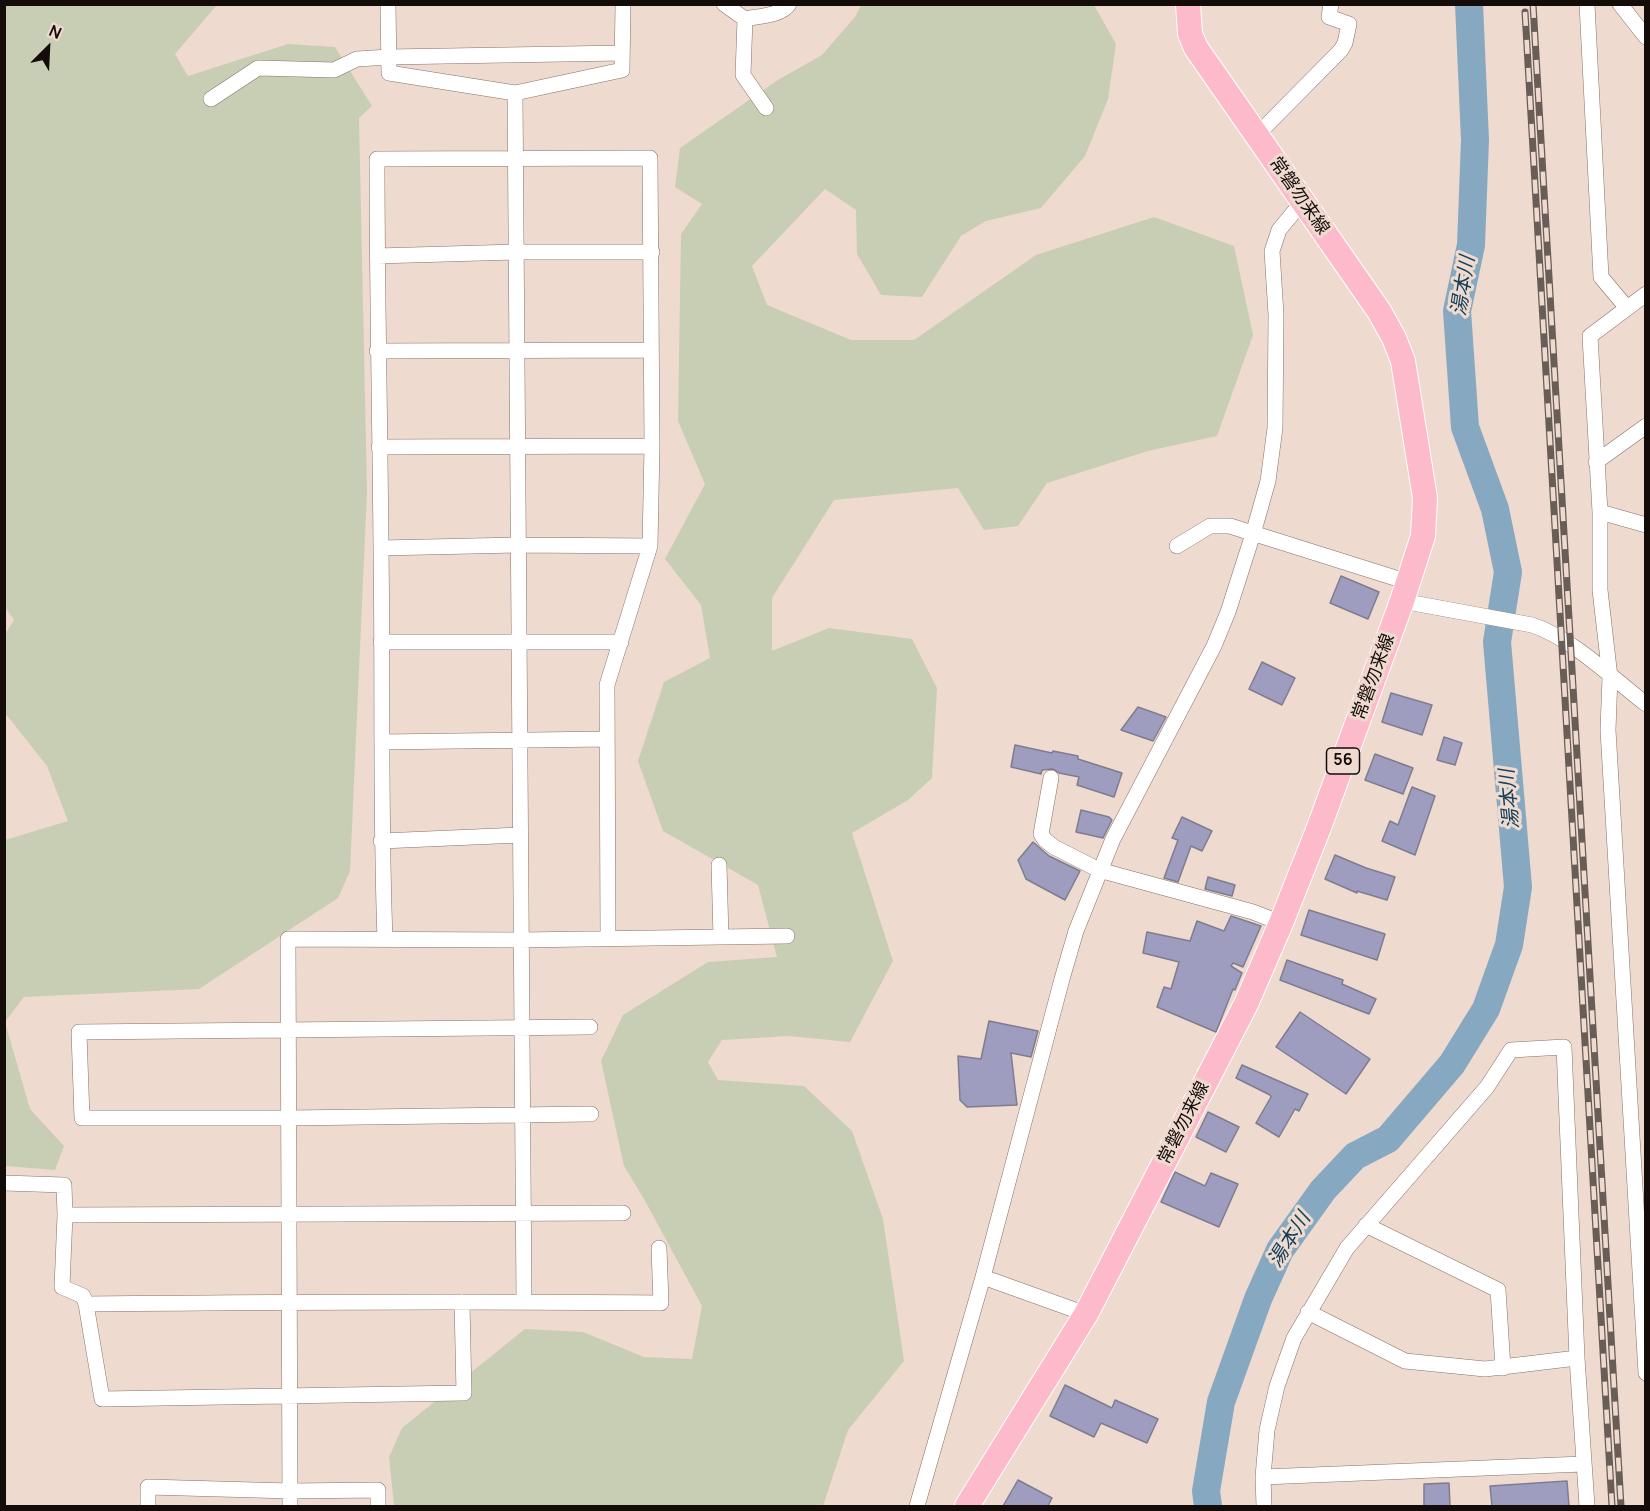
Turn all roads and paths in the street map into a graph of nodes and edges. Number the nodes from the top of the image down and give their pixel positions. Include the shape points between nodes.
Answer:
1 (388, 4) edge
2 (623, 4) edge
3 (724, 4) edge
4 (789, 4) edge
5 (1188, 4) edge
6 (1331, 4) edge
7 (1587, 4) edge
8 (1620, 4) edge
9 (745, 19) junction
10 (1646, 37) edge
11 (622, 53) junction
12 (389, 57) junction
13 (514, 93) junction
14 (211, 99) dead end
15 (766, 108) dead end
16 (1257, 135) junction
17 (515, 158) junction
18 (1302, 201) junction
19 (516, 252) junction
20 (652, 252) junction
21 (377, 256) junction
22 (1646, 294) edge
23 (1627, 308) junction
24 (651, 350) junction
25 (377, 351) junction
26 (517, 351) junction
27 (1646, 426) edge
28 (652, 446) junction
29 (379, 447) junction
30 (517, 447) junction
31 (1596, 462) junction
32 (1600, 512) junction
33 (1646, 525) edge
34 (1253, 534) junction
35 (518, 546) junction
36 (650, 546) junction
37 (1177, 546) dead end
38 (381, 548) junction
39 (1405, 592) junction
40 (381, 642) junction
41 (519, 642) junction
42 (621, 642) junction
43 (1610, 676) junction
44 (1646, 704) edge
45 (607, 739) junction
46 (519, 741) junction
47 (382, 742) junction
48 (1051, 778) dead end
49 (520, 836) junction
50 (381, 841) junction
51 (719, 865) dead end
52 (1100, 870) junction
53 (1281, 923) junction
54 (787, 936) dead end
55 (721, 937) junction
56 (385, 938) junction
57 (608, 938) junction
58 (521, 940) junction
59 (590, 1027) dead end
60 (522, 1028) junction
61 (288, 1029) junction
62 (522, 1114) junction
63 (591, 1114) dead end
64 (290, 1118) junction
65 (1639, 1141) edge
66 (4, 1183) edge
67 (623, 1213) dead end
68 (523, 1214) junction
69 (65, 1215) junction
70 (288, 1215) junction
71 (1366, 1225) junction
72 (659, 1248) dead end
73 (982, 1277) junction
74 (524, 1301) junction
75 (290, 1302) junction
76 (462, 1302) junction
77 (86, 1304) junction
78 (1308, 1312) junction
79 (1086, 1314) junction
80 (1577, 1358) junction
81 (1503, 1368) junction
82 (1646, 1373) edge
83 (291, 1396) junction
84 (1582, 1464) junction
85 (1263, 1477) junction
86 (290, 1499) edge
87 (148, 1506) edge
88 (378, 1506) edge
89 (917, 1506) edge
90 (967, 1506) edge
91 (1264, 1506) edge
92 (1587, 1506) edge

1 - 12 street
2 - 11 street
3 - 9 street
4 - 9 street via 780,12
5 - 16 main road, 常磐勿来線 / 56 via 1190,34 1196,48
6 - 16 street via 1329,17 1349,24 1345,43
7 - 23 street via 1601,277
8 - 10 street
9 - 15 street via 743,75
11 - 12 street
11 - 13 street via 622,70
12 - 13 street via 389,73
12 - 14 street via 357,59 334,70 258,68
13 - 17 street
16 - 18 main road, 常磐勿来線 / 56
17 - 19 street
17 - 20 street via 650,158
17 - 21 street via 377,159
18 - 34 street via 1279,230 1272,251 1275,428 1268,481
18 - 39 main road, 常磐勿来線 / 56 via 1379,311 1403,361 1425,498 1423,536
19 - 20 street
19 - 21 street
19 - 26 street
20 - 24 street
21 - 25 street
22 - 23 street
23 - 31 street via 1590,336
24 - 26 street
24 - 28 street
25 - 26 street
25 - 29 street
26 - 30 street
27 - 31 street
28 - 30 street
28 - 36 street
29 - 30 street
29 - 38 street
30 - 35 street
31 - 32 street
32 - 33 street
32 - 43 street via 1600,590
34 - 37 street via 1230,526 1210,525
34 - 39 street
34 - 52 street via 1214,646
35 - 36 street
35 - 38 street
35 - 41 street
36 - 42 street
38 - 40 street
39 - 43 street via 1467,613 1544,629
39 - 53 main road, 常磐勿来線 / 56
40 - 41 street
40 - 47 street
41 - 42 street
41 - 46 street
42 - 45 street via 607,685
43 - 44 street
43 - 65 street via 1608,730
45 - 46 street
45 - 57 street
46 - 47 street
46 - 49 street
47 - 50 street
48 - 52 street via 1041,834 1054,848
49 - 50 street
49 - 58 street
50 - 56 street
51 - 55 street
52 - 53 street
52 - 73 street via 1062,979
53 - 79 main road, 常磐勿来線 / 56 via 1246,1004
54 - 55 street
55 - 57 street
56 - 58 street
56 - 61 street via 288,939
57 - 58 street
58 - 60 street
59 - 60 street
60 - 61 street
60 - 62 street
61 - 64 street
61 - 64 street via 79,1032 82,1118
62 - 63 street
62 - 64 street
62 - 68 street
64 - 70 street
65 - 82 street
66 - 69 street via 64,1185
67 - 68 street
68 - 70 street
68 - 74 street
69 - 70 street
69 - 77 street via 62,1287 83,1296
70 - 75 street
71 - 78 street via 1347,1248
71 - 80 street via 1474,1104 1511,1050 1564,1047
71 - 81 street via 1498,1290
72 - 74 street via 661,1303
73 - 79 street
73 - 89 street
74 - 76 street
75 - 76 street
75 - 77 street
75 - 83 street
76 - 83 street via 464,1393
77 - 83 street via 102,1399
78 - 81 street via 1405,1361
78 - 85 street via 1276,1386
79 - 90 main road, 常磐勿来線 / 56
80 - 81 street
80 - 84 street
83 - 86 street
84 - 85 street
84 - 92 street
85 - 91 street
86 - 87 street via 148,1487
86 - 88 street via 378,1490

